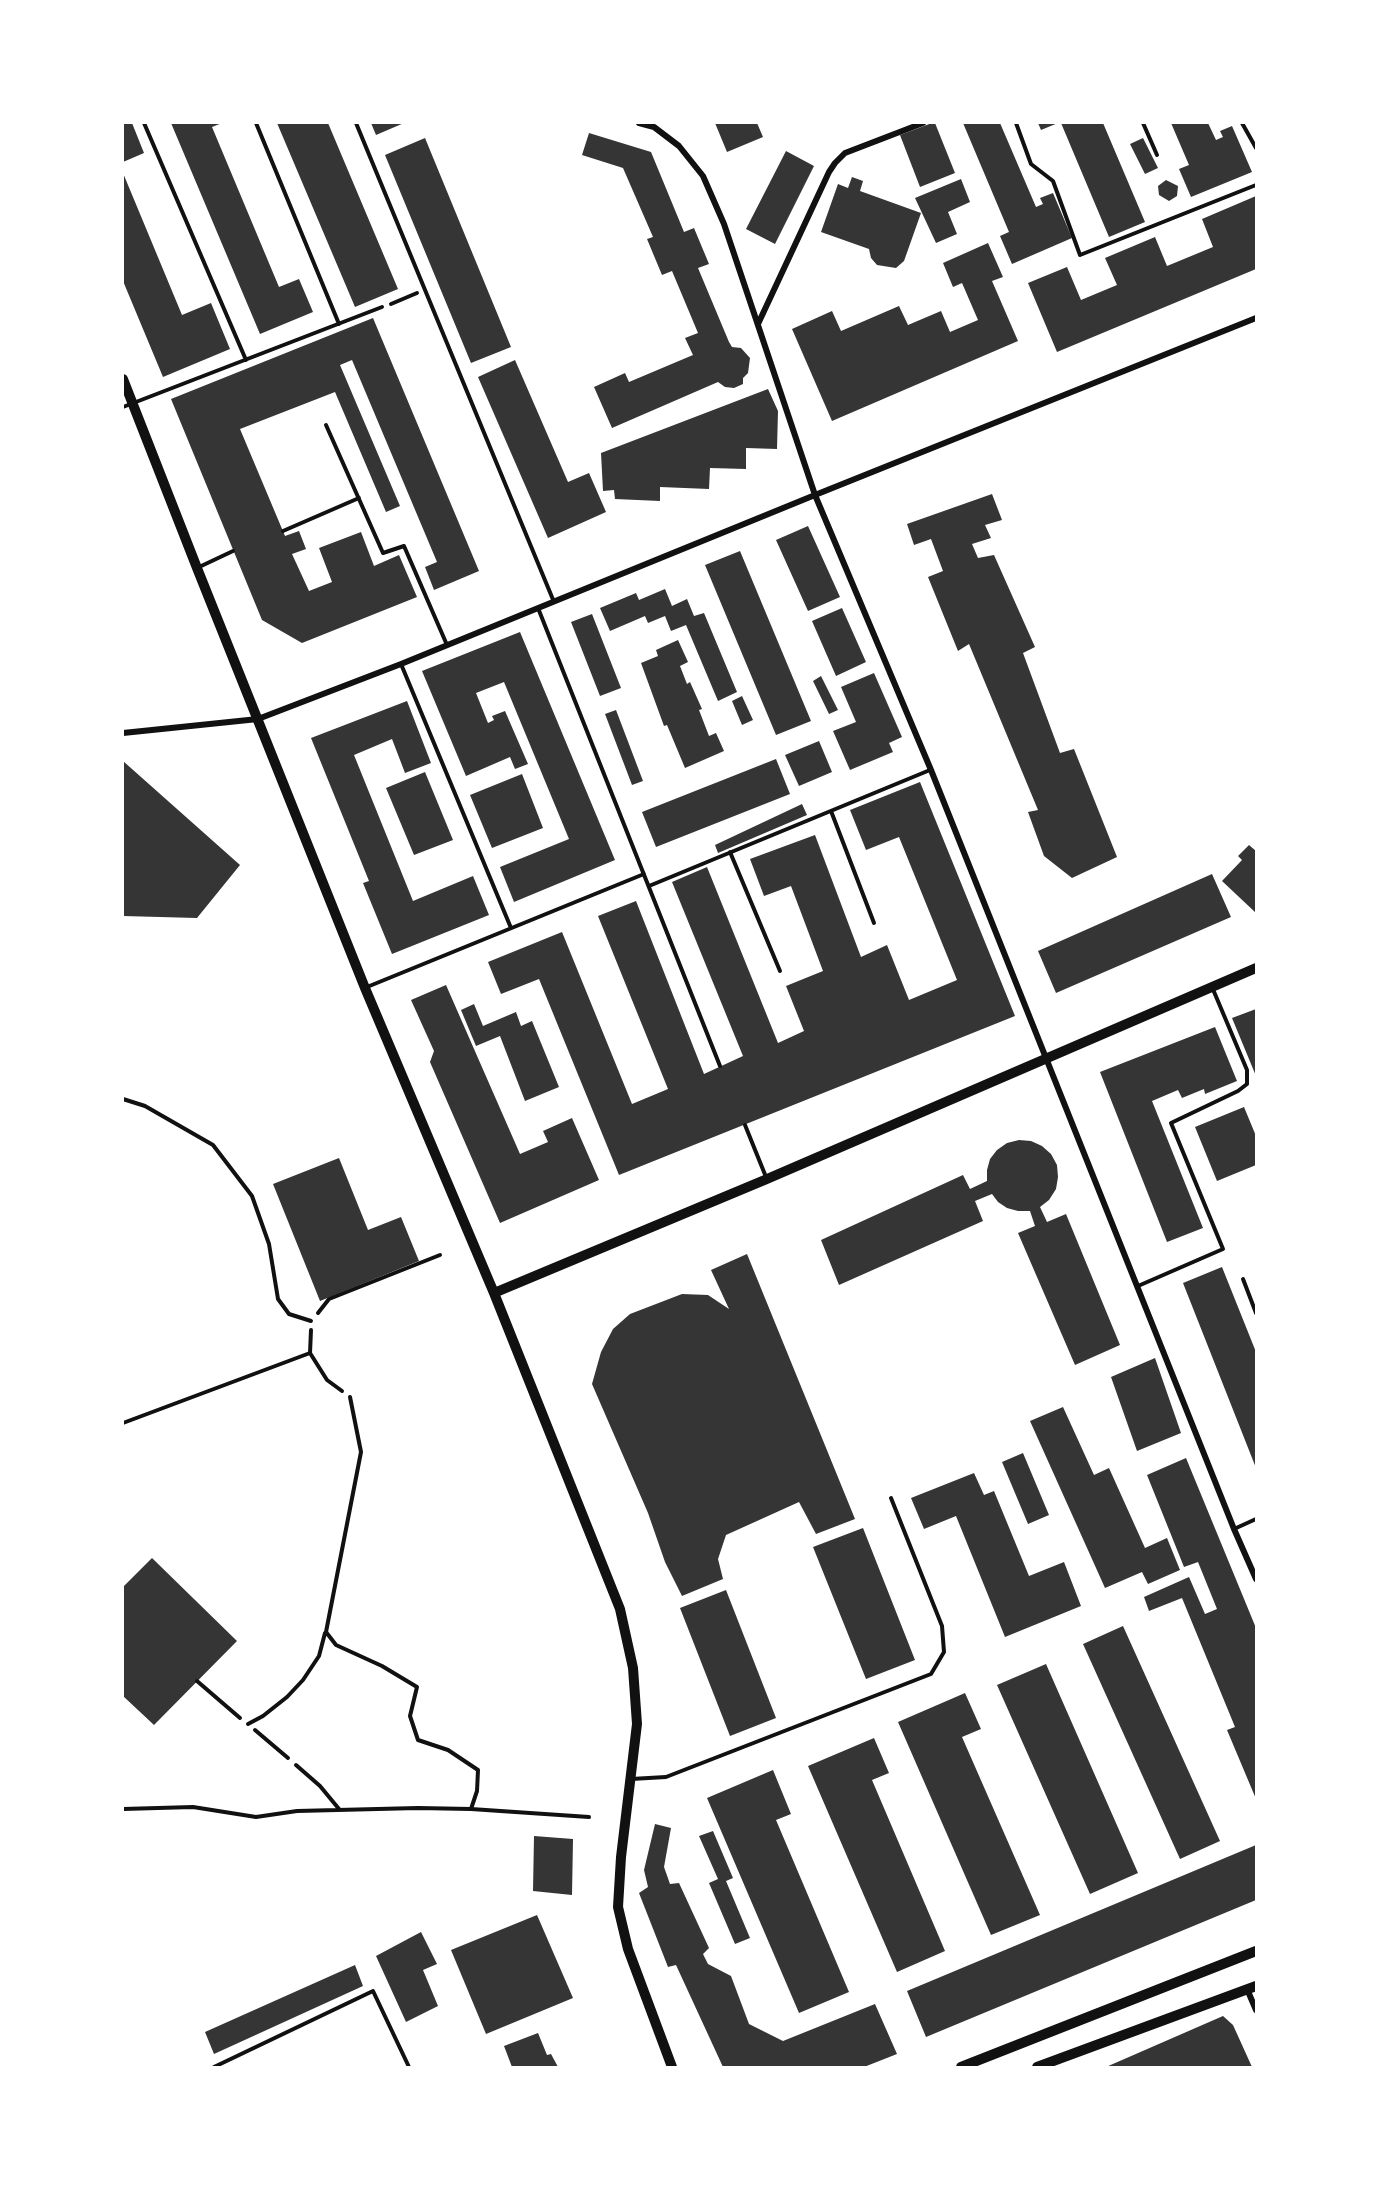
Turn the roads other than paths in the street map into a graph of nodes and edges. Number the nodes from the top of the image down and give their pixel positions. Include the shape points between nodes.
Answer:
1 (144, 123) edge
2 (256, 123) edge
3 (356, 123) edge
4 (639, 123) edge
5 (923, 123) edge
6 (1016, 123) edge
7 (1242, 123) edge
8 (1256, 148) edge
9 (1256, 185) edge
10 (382, 308) road end
11 (1256, 318) edge
12 (339, 324) junction
13 (758, 325) junction
14 (246, 360) junction
15 (123, 379) edge
16 (128, 405) edge
17 (326, 425) dead end
18 (815, 495) junction
19 (359, 498) junction
20 (283, 531) dead end
21 (233, 551) dead end
22 (197, 568) junction
23 (554, 602) junction
24 (538, 608) junction
25 (447, 645) junction
26 (402, 664) junction
27 (258, 719) junction
28 (123, 733) edge
29 (931, 770) junction
30 (831, 810) junction
31 (730, 852) junction
32 (644, 874) junction
33 (649, 886) junction
34 (874, 923) dead end
35 (511, 928) junction
36 (1256, 968) edge
37 (780, 971) dead end
38 (1212, 987) junction
39 (365, 988) junction
40 (1046, 1057) junction
41 (720, 1066) dead end
42 (123, 1100) edge
43 (745, 1125) dead end
44 (766, 1179) junction
45 (1243, 1279) dead end
46 (1138, 1286) junction
47 (494, 1293) junction
48 (1256, 1313) edge
49 (311, 1322) road end
50 (350, 1397) road end
51 (891, 1498) dead end
52 (1256, 1518) edge
53 (1234, 1529) junction
54 (1256, 1579) edge
55 (326, 1632) junction
56 (248, 1724) road end
57 (296, 1765) road end
58 (630, 1779) junction
59 (123, 1809) edge
60 (339, 1809) junction
61 (471, 1809) junction
62 (589, 1817) dead end
63 (1256, 1951) edge
64 (1252, 1988) edge
65 (1256, 2010) edge
66 (1045, 2066) edge
67 (214, 2067) edge
68 (409, 2067) edge
69 (672, 2067) edge
70 (961, 2067) edge

1 - 14 lane
2 - 12 lane
3 - 23 lane
4 - 13 street via 654,128 679,146 703,176 724,224
5 - 13 street via 845,153 835,163
6 - 9 lane via 1031,164 1053,181 1080,255
7 - 8 lane
10 - 12 lane
11 - 18 street
12 - 14 lane
13 - 18 street
14 - 16 lane
15 - 16 main road
16 - 22 main road
17 - 19 lane
18 - 23 street
18 - 29 street
19 - 20 lane
19 - 25 lane via 383,553 404,546
21 - 22 lane
22 - 27 main road
23 - 24 street
24 - 25 street
24 - 32 lane
25 - 26 street
26 - 27 street
26 - 35 lane
27 - 28 street
27 - 39 main road
29 - 30 lane
29 - 40 street
30 - 31 lane
30 - 34 lane
31 - 33 lane
31 - 37 lane
32 - 33 lane
32 - 35 lane
33 - 41 lane
35 - 39 lane
36 - 38 main road
38 - 40 main road
38 - 46 lane via 1247,1070 1247,1084 1171,1123 1223,1249
39 - 47 main road
40 - 44 main road
40 - 46 street
42 - 49 lane via 145,1106 213,1145 252,1196 269,1244 278,1299 289,1314
43 - 44 lane
44 - 47 main road
45 - 48 lane
46 - 53 street
47 - 58 main road via 620,1609 633,1668 637,1724
50 - 55 lane via 361,1452
51 - 58 lane via 942,1626 944,1652 931,1674 666,1777
52 - 53 lane
53 - 54 street
55 - 56 lane via 319,1656 303,1680 287,1697
55 - 61 lane via 336,1645 417,1687 410,1716 418,1740 448,1750 478,1770
57 - 60 lane
58 - 69 main road via 618,1907 628,1948
59 - 60 lane via 193,1807 256,1817
60 - 61 lane
61 - 62 lane
63 - 70 main road
64 - 65 street
64 - 66 main road
67 - 68 lane via 372,1991

